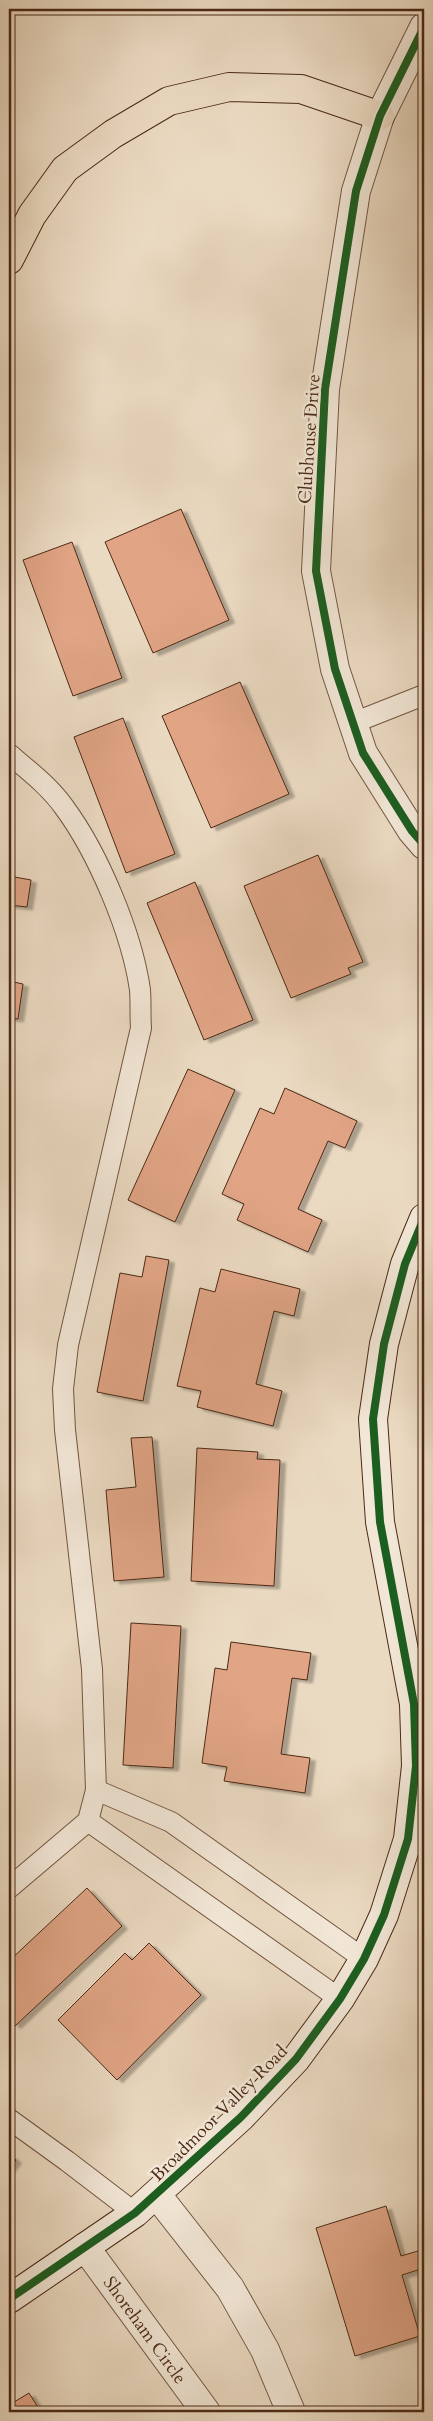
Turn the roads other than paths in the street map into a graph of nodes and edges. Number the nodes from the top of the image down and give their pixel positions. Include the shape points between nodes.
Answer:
1 (424, 27) edge
2 (380, 116) junction
3 (9, 260) edge
4 (424, 695) edge
5 (353, 722) junction
6 (9, 754) edge
7 (424, 845) edge
8 (424, 1218) edge
9 (420, 1767) edge
10 (96, 1790) junction
11 (88, 1821) junction
12 (416, 1841) edge
13 (9, 1888) edge
14 (364, 1959) junction
15 (340, 2000) junction
16 (9, 2119) edge
17 (157, 2195) junction
18 (135, 2213) junction
19 (85, 2248) junction
20 (9, 2299) edge
21 (206, 2412) edge
22 (291, 2412) edge

1 - 2 street, Clubhouse Drive
2 - 3 highway via 301,89 229,87 169,101 113,134 65,169 32,215
2 - 5 street, Clubhouse Drive via 356,191 325,390 316,571 335,669
4 - 5 lane
5 - 7 street, Clubhouse Drive via 363,753
6 - 10 lane via 36,776 64,806 100,867 129,943 140,990 141,1028 68,1345 63,1389 92,1669
8 - 9 street, Broadmoor Valley Road via 405,1264 384,1344 373,1419 380,1522 414,1704
9 - 12 street, Broadmoor Valley Road
10 - 11 lane
10 - 14 lane via 171,1822
11 - 13 lane
11 - 15 lane
12 - 14 street, Broadmoor Valley Road
14 - 15 street, Broadmoor Valley Road
15 - 17 street, Broadmoor Valley Road via 289,2066 241,2117
16 - 18 lane
17 - 18 street, Broadmoor Valley Road
17 - 22 street via 230,2288 265,2350
18 - 19 street, Broadmoor Valley Road
19 - 20 street, Broadmoor Valley Road
19 - 21 street, Shoreham Circle

